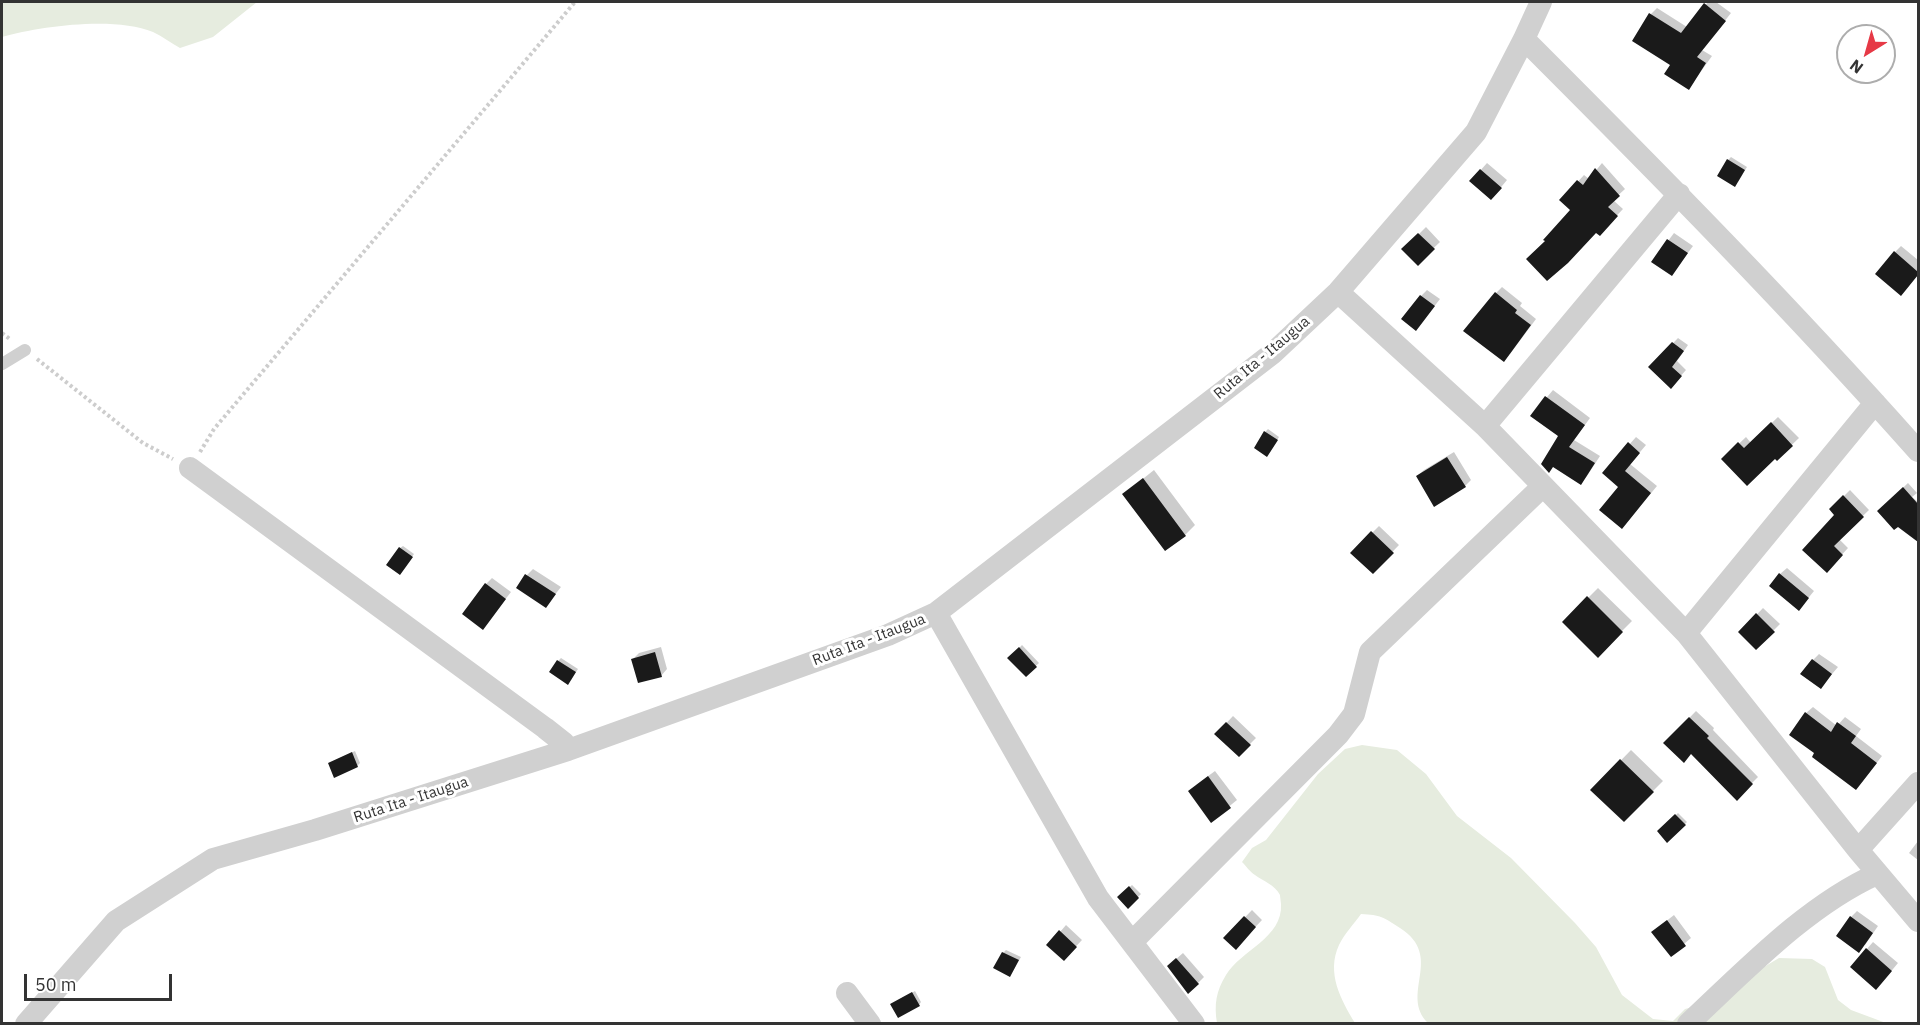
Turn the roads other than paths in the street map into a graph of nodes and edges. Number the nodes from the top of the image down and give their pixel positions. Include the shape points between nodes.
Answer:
1 (1541, 2) edge
2 (1524, 39) junction
3 (1679, 194) junction
4 (1338, 292) junction
5 (25, 350) road end
6 (2, 364) edge
7 (1875, 403) junction
8 (1485, 426) junction
9 (1918, 451) edge
10 (190, 468) road end
11 (1543, 486) junction
12 (936, 613) junction
13 (1686, 633) junction
14 (568, 750) junction
15 (1918, 783) edge
16 (1858, 850) junction
17 (1877, 874) junction
18 (1918, 921) edge
19 (1132, 942) junction
20 (847, 993) dead end
21 (26, 1023) edge
22 (870, 1023) edge
23 (1194, 1023) edge
24 (1688, 1023) edge

1 - 2 street, Ruta Ita - Itaugua
2 - 3 street
2 - 4 street, Ruta Ita - Itaugua via 1476,132
3 - 7 street
3 - 8 street
4 - 8 street
4 - 12 street, Ruta Ita - Itaugua via 1273,353
5 - 6 lane
7 - 9 street
7 - 13 street
8 - 11 street
10 - 14 street via 545,728
11 - 13 street
11 - 19 street via 1370,652 1354,714 1338,735
12 - 14 street, Ruta Ita - Itaugua via 888,635
12 - 19 street via 1098,898
13 - 16 street
14 - 21 street, Ruta Ita - Itaugua via 213,859 116,921
15 - 16 street
16 - 17 street
17 - 18 street
17 - 24 street via 1799,925
19 - 23 street
20 - 22 street

